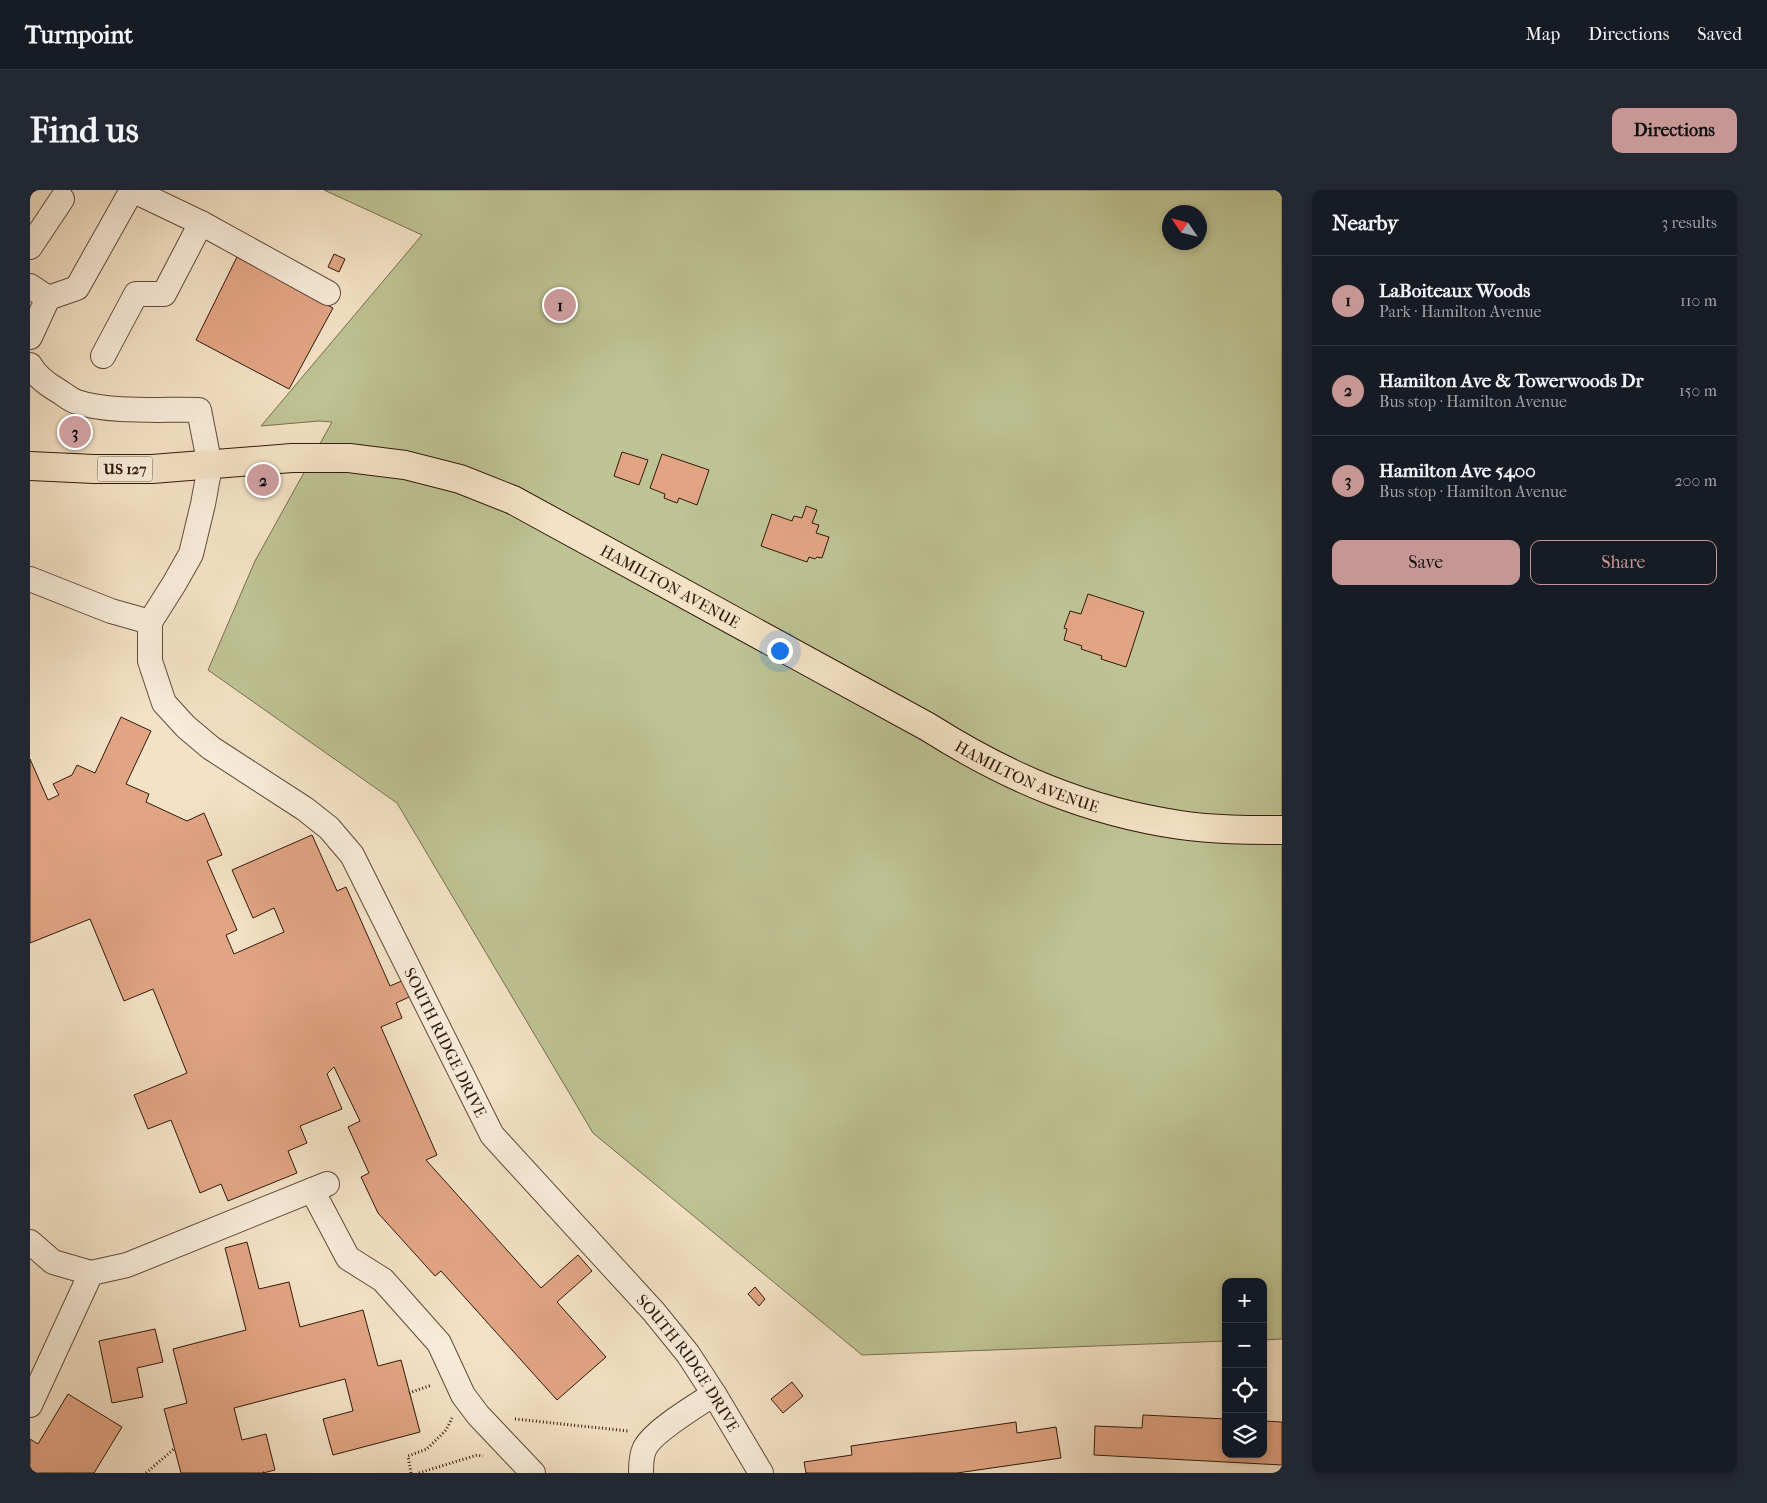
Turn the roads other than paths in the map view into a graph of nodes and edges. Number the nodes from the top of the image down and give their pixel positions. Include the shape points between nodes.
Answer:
1 (62, 199) dead end
2 (201, 223) junction
3 (30, 246) edge
4 (39, 292) edge
5 (328, 293) dead end
6 (30, 337) edge
7 (103, 356) dead end
8 (30, 365) edge
9 (30, 466) edge
10 (210, 466) junction
11 (30, 579) edge
12 (150, 622) junction
13 (1282, 830) edge
14 (30, 1242) edge
15 (91, 1273) junction
16 (714, 1394) junction
17 (30, 1405) edge
18 (527, 1467) edge
19 (641, 1473) edge
20 (761, 1473) edge

1 - 3 street
2 - 4 street via 132,190 78,288
2 - 5 street
2 - 7 street via 164,294 136,294
4 - 6 street
8 - 10 street via 49,385 75,402 108,408 199,410
9 - 10 main road, HAMILTON AVENUE / US 127 via 94,470
10 - 12 street via 191,554
10 - 13 main road, HAMILTON AVENUE / US 127 via 292,458 349,458 405,464 460,479 512,500 1017,777 1070,799 1134,816 1180,825
11 - 12 street via 110,612
12 - 16 street, SOUTH RIDGE DRIVE via 150,661 164,703 211,748 329,828 352,855 492,1135 654,1312 688,1354
14 - 15 street via 53,1262
15 - 17 street
15 - 18 street via 127,1265 319,1187 348,1258 384,1280 439,1343 463,1396
16 - 19 street via 656,1434 644,1448
16 - 20 street, SOUTH RIDGE DRIVE

